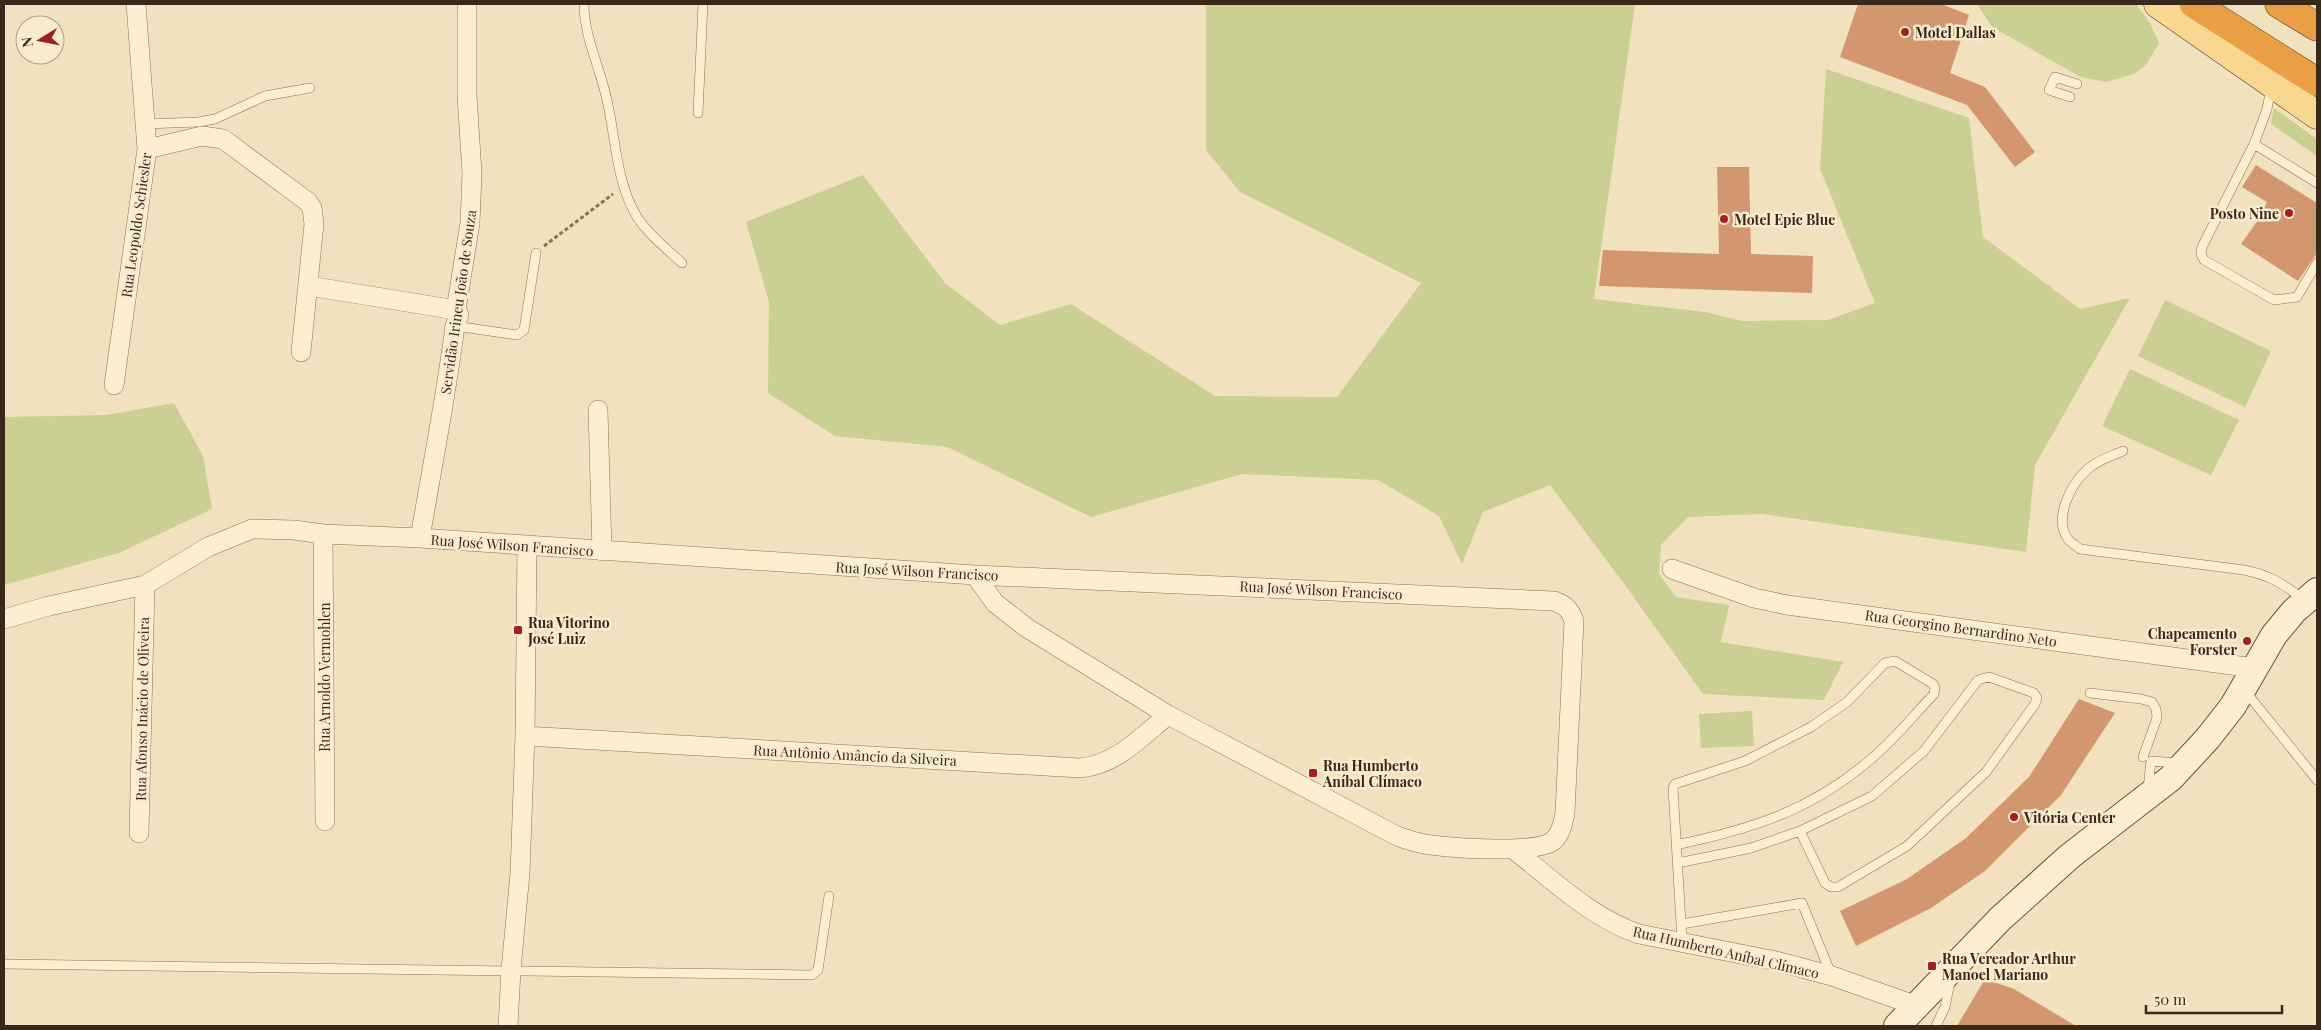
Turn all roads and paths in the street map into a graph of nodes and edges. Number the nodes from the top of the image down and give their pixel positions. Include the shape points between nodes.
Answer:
1 (136, 4) edge
2 (466, 4) edge
3 (584, 4) edge
4 (703, 4) edge
5 (2158, 4) edge
6 (2193, 4) edge
7 (2279, 4) edge
8 (2317, 27) edge
9 (2272, 82) junction
10 (2317, 82) edge
11 (2077, 84) dead end
12 (310, 88) dead end
13 (2070, 97) dead end
14 (698, 113) dead end
15 (2317, 115) edge
16 (144, 124) junction
17 (2254, 144) junction
18 (147, 149) junction
19 (2317, 183) edge
20 (624, 186) junction
21 (536, 253) joint
22 (682, 263) dead end
23 (2317, 263) edge
24 (309, 286) junction
25 (456, 318) junction
26 (301, 352) dead end
27 (114, 385) dead end
28 (598, 410) dead end
29 (2123, 452) dead end
30 (323, 534) junction
31 (420, 538) junction
32 (527, 546) junction
33 (602, 551) junction
34 (1672, 569) dead end
35 (975, 575) junction
36 (145, 585) junction
37 (2311, 596) edge
38 (4, 619) edge
39 (2249, 678) junction
40 (2090, 694) dead end
41 (1168, 715) junction
42 (525, 736) junction
43 (2144, 757) dead end
44 (2317, 780) edge
45 (325, 821) dead end
46 (1800, 832) junction
47 (139, 833) dead end
48 (1676, 845) junction
49 (1514, 849) junction
50 (1678, 863) junction
51 (829, 896) dead end
52 (1682, 932) junction
53 (4, 964) edge
54 (511, 970) junction
55 (1952, 971) junction
56 (1832, 976) junction
57 (1917, 1006) junction
58 (508, 1026) edge
59 (1898, 1026) edge
60 (1936, 1026) edge

1 - 16 street, Rua Leopoldo Schiesler
2 - 25 street, Servidão Irineu João de Souza via 472,173 470,223
3 - 20 lane via 586,32 607,98
4 - 14 lane
5 - 9 main road
6 - 10 highway
7 - 8 highway
9 - 15 main road
9 - 17 lane via 2267,109
11 - 13 lane via 2055,77 2049,90
12 - 16 lane via 266,96 215,119
16 - 18 street, Rua Leopoldo Schiesler
17 - 19 lane
17 - 23 lane via 2202,247 2204,260 2274,300 2296,297
18 - 24 street via 202,136 223,139 308,202 313,218
18 - 27 street, Rua Leopoldo Schiesler
20 - 21 path
20 - 22 lane via 638,218
21 - 25 lane via 521,333 517,335
24 - 25 street
24 - 26 street
25 - 31 street, Servidão Irineu João de Souza
28 - 33 street
29 - 37 lane via 2087,469 2064,505 2062,522 2068,539 2080,549 2265,574
30 - 31 street, Rua José Wilson Francisco
30 - 36 street, Rua José Wilson Francisco via 252,529 208,547
30 - 45 street, Rua Arnoldo Vermohlen
31 - 32 street, Rua José Wilson Francisco
32 - 33 street, Rua José Wilson Francisco
32 - 42 street
33 - 35 street, Rua José Wilson Francisco
34 - 39 street, Rua Georgino Bernardino Neto via 1754,598 1787,605
35 - 41 street via 995,603 1015,620
35 - 49 street, Rua José Wilson Francisco via 1554,601 1564,605 1574,621 1565,813 1555,840 1546,845
36 - 38 street, Rua José Wilson Francisco
36 - 47 street, Rua Afonso Inácio de Oliveira
37 - 39 main road via 2274,635
39 - 44 lane
39 - 55 main road via 2222,720 2184,763 2147,797 2070,856 2000,919
40 - 43 lane via 2152,702 2157,718
41 - 42 street, Rua Antônio Amâncio da Silveira via 1109,761 1080,768
41 - 49 street via 1397,836 1430,845
42 - 54 street via 518,905
46 - 46 lane via 1872,796 1924,751 1983,677 2034,692 2036,704 1986,772 1907,846 1838,887 1831,887 1825,883
46 - 50 lane via 1752,848
48 - 48 lane via 1672,788 1678,782 1745,762 1811,727 1847,702 1890,661 1934,684 1934,694 1871,760 1825,793 1775,819
48 - 50 lane
49 - 52 street, Rua Humberto Aníbal Clímaco via 1606,920 1639,934
50 - 52 lane
51 - 54 lane via 818,970 812,975
52 - 56 street, Rua Humberto Aníbal Clímaco
52 - 56 lane via 1802,903
53 - 54 lane
54 - 58 street
55 - 57 main road
55 - 60 lane via 1945,1007
56 - 57 street, Rua Humberto Aníbal Clímaco
57 - 59 main road

